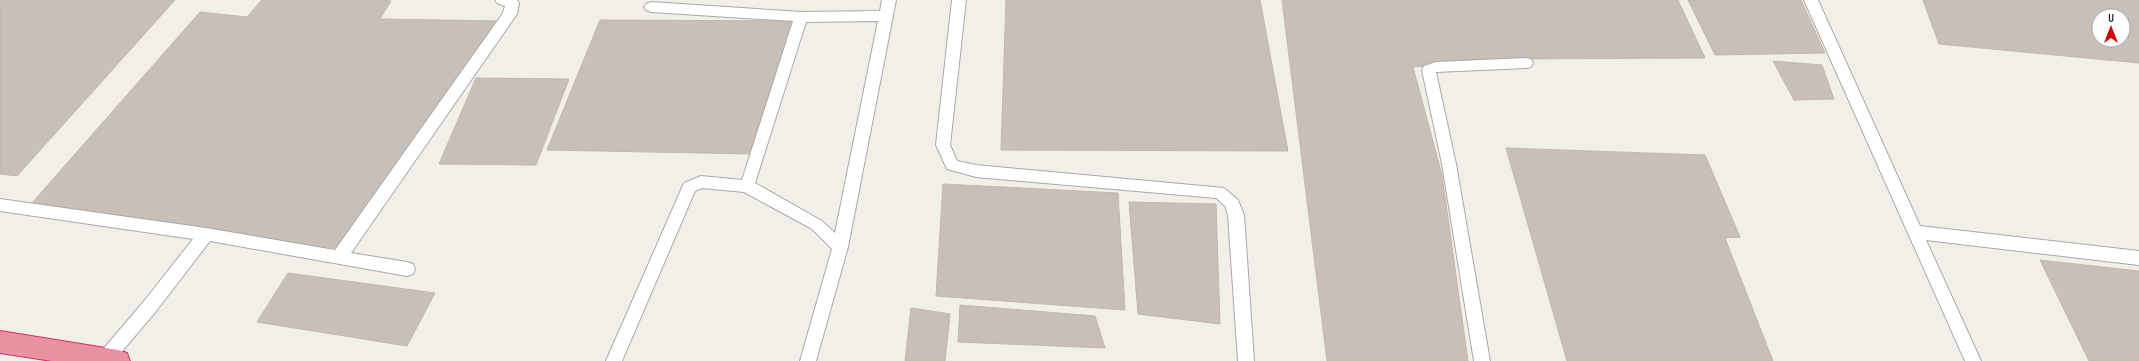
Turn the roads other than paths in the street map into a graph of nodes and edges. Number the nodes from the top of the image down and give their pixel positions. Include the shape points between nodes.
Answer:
1 (502, 0) edge
2 (889, 0) edge
3 (959, 0) edge
4 (1811, 0) edge
5 (651, 7) dead end
6 (886, 16) junction
7 (801, 17) junction
8 (1526, 63) dead end
9 (747, 186) junction
10 (0, 205) edge
11 (1915, 232) junction
12 (206, 234) junction
13 (840, 247) junction
14 (340, 256) junction
15 (2139, 258) edge
16 (407, 269) dead end
17 (0, 342) edge
18 (111, 360) edge
19 (614, 361) edge
20 (808, 361) edge
21 (1246, 361) edge
22 (1482, 361) edge
23 (1973, 361) edge

1 - 14 lane via 512,3 510,14
2 - 6 lane
3 - 21 lane via 943,145 952,165 976,171 1219,192 1229,199 1236,215
4 - 11 lane
5 - 7 lane
6 - 7 lane
6 - 13 lane
7 - 9 lane
8 - 22 lane via 1436,67 1428,70 1449,164
9 - 13 lane via 817,225
9 - 19 lane via 701,182 689,188
10 - 12 lane
11 - 15 lane
11 - 23 lane
12 - 14 lane
12 - 18 lane
13 - 20 lane
14 - 16 lane
17 - 18 highway

